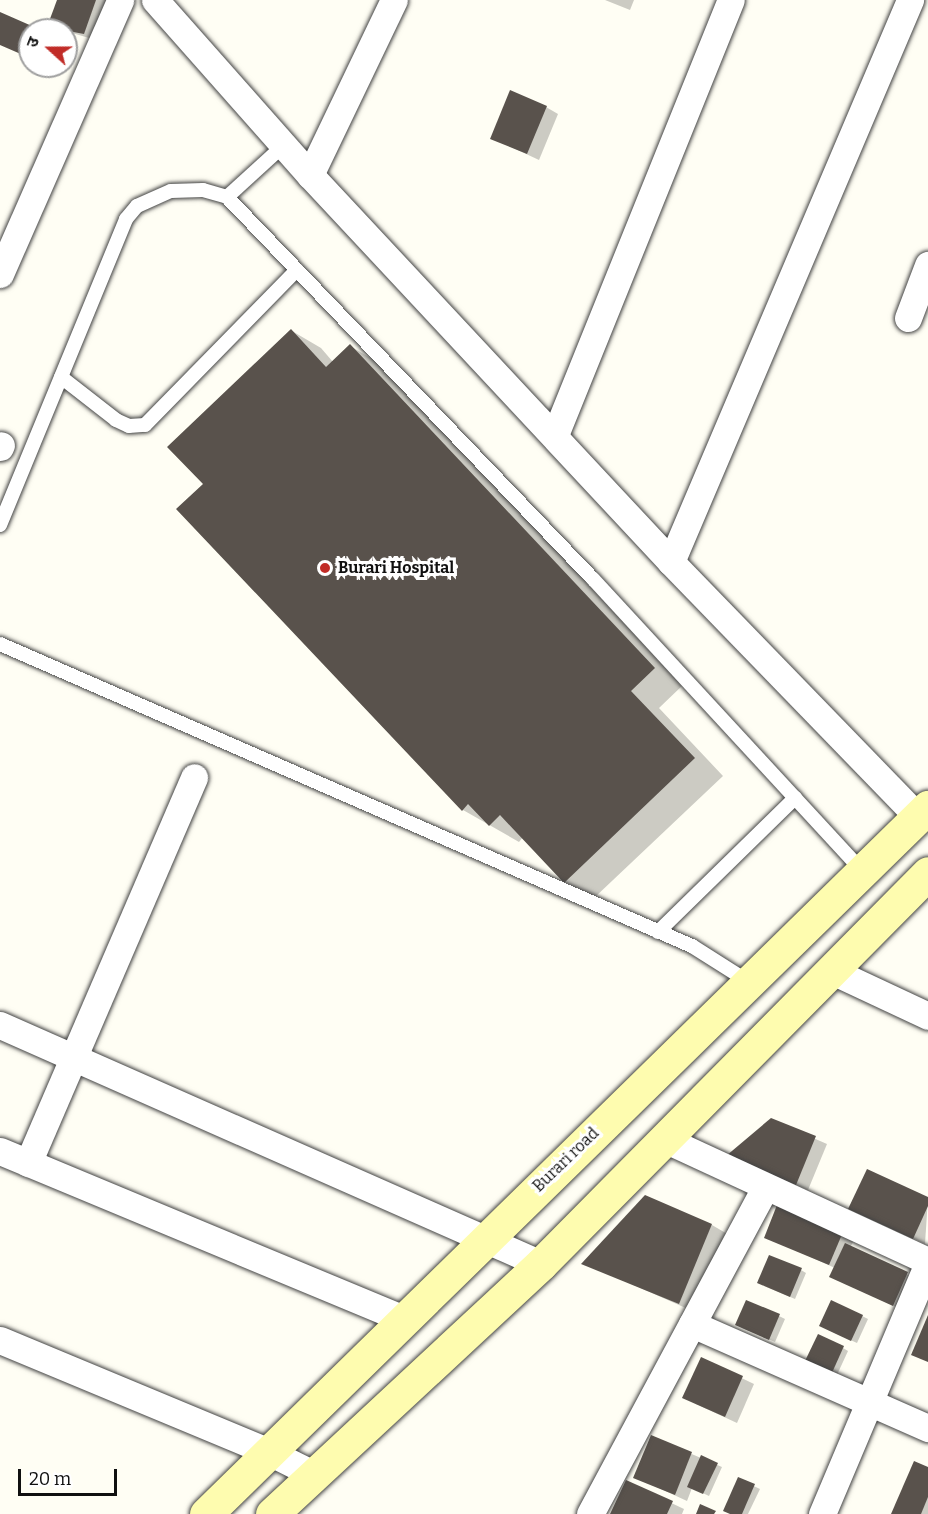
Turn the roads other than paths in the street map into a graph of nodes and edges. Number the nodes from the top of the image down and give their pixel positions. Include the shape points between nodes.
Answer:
1 (120, 0) edge
2 (155, 0) edge
3 (394, 0) edge
4 (730, 0) edge
5 (910, 0) edge
6 (284, 145) junction
7 (310, 175) junction
8 (227, 197) junction
9 (928, 265) edge
10 (297, 270) junction
11 (0, 274) edge
12 (908, 318) dead end
13 (61, 377) junction
14 (555, 435) junction
15 (0, 525) edge
16 (671, 562) junction
17 (0, 644) edge
18 (194, 777) dead end
19 (795, 798) junction
20 (923, 812) edge
21 (862, 871) junction
22 (928, 873) edge
23 (658, 932) junction
24 (830, 970) junction
25 (749, 982) junction
26 (928, 1016) edge
27 (0, 1025) edge
28 (71, 1055) junction
29 (664, 1139) junction
30 (0, 1151) edge
31 (28, 1163) junction
32 (765, 1187) junction
33 (485, 1239) junction
34 (928, 1262) edge
35 (541, 1264) junction
36 (404, 1319) junction
37 (692, 1324) junction
38 (0, 1340) edge
39 (868, 1405) junction
40 (928, 1428) edge
41 (269, 1452) junction
42 (313, 1474) junction
43 (828, 1512) edge
44 (206, 1514) edge
45 (272, 1514) edge
46 (590, 1514) edge

1 - 11 street
2 - 6 street
3 - 7 street
4 - 14 street
5 - 16 street
6 - 7 street
6 - 8 lane
7 - 14 street
8 - 10 lane
8 - 13 lane via 187,188 152,196 137,206 126,219
9 - 12 street
10 - 13 lane via 145,425 129,426 116,420
10 - 19 lane via 593,579
13 - 15 lane
14 - 16 street
16 - 20 street
17 - 23 lane
18 - 28 street
19 - 21 lane
19 - 23 lane
20 - 21 main road, Burari road
21 - 25 main road, Burari road
22 - 24 main road
23 - 25 lane via 692,946
24 - 26 street
24 - 29 main road
25 - 33 main road, Burari road
27 - 28 street
28 - 31 street
28 - 33 street
29 - 32 street
29 - 35 main road
30 - 31 street
31 - 36 street
32 - 34 street
32 - 37 street
33 - 35 street
33 - 36 main road, Burari road
34 - 39 street
35 - 42 main road
36 - 41 main road, Burari road
37 - 39 street
37 - 46 street
38 - 41 street
39 - 40 street
39 - 43 street
41 - 42 street
41 - 44 main road, Burari road
42 - 45 main road

